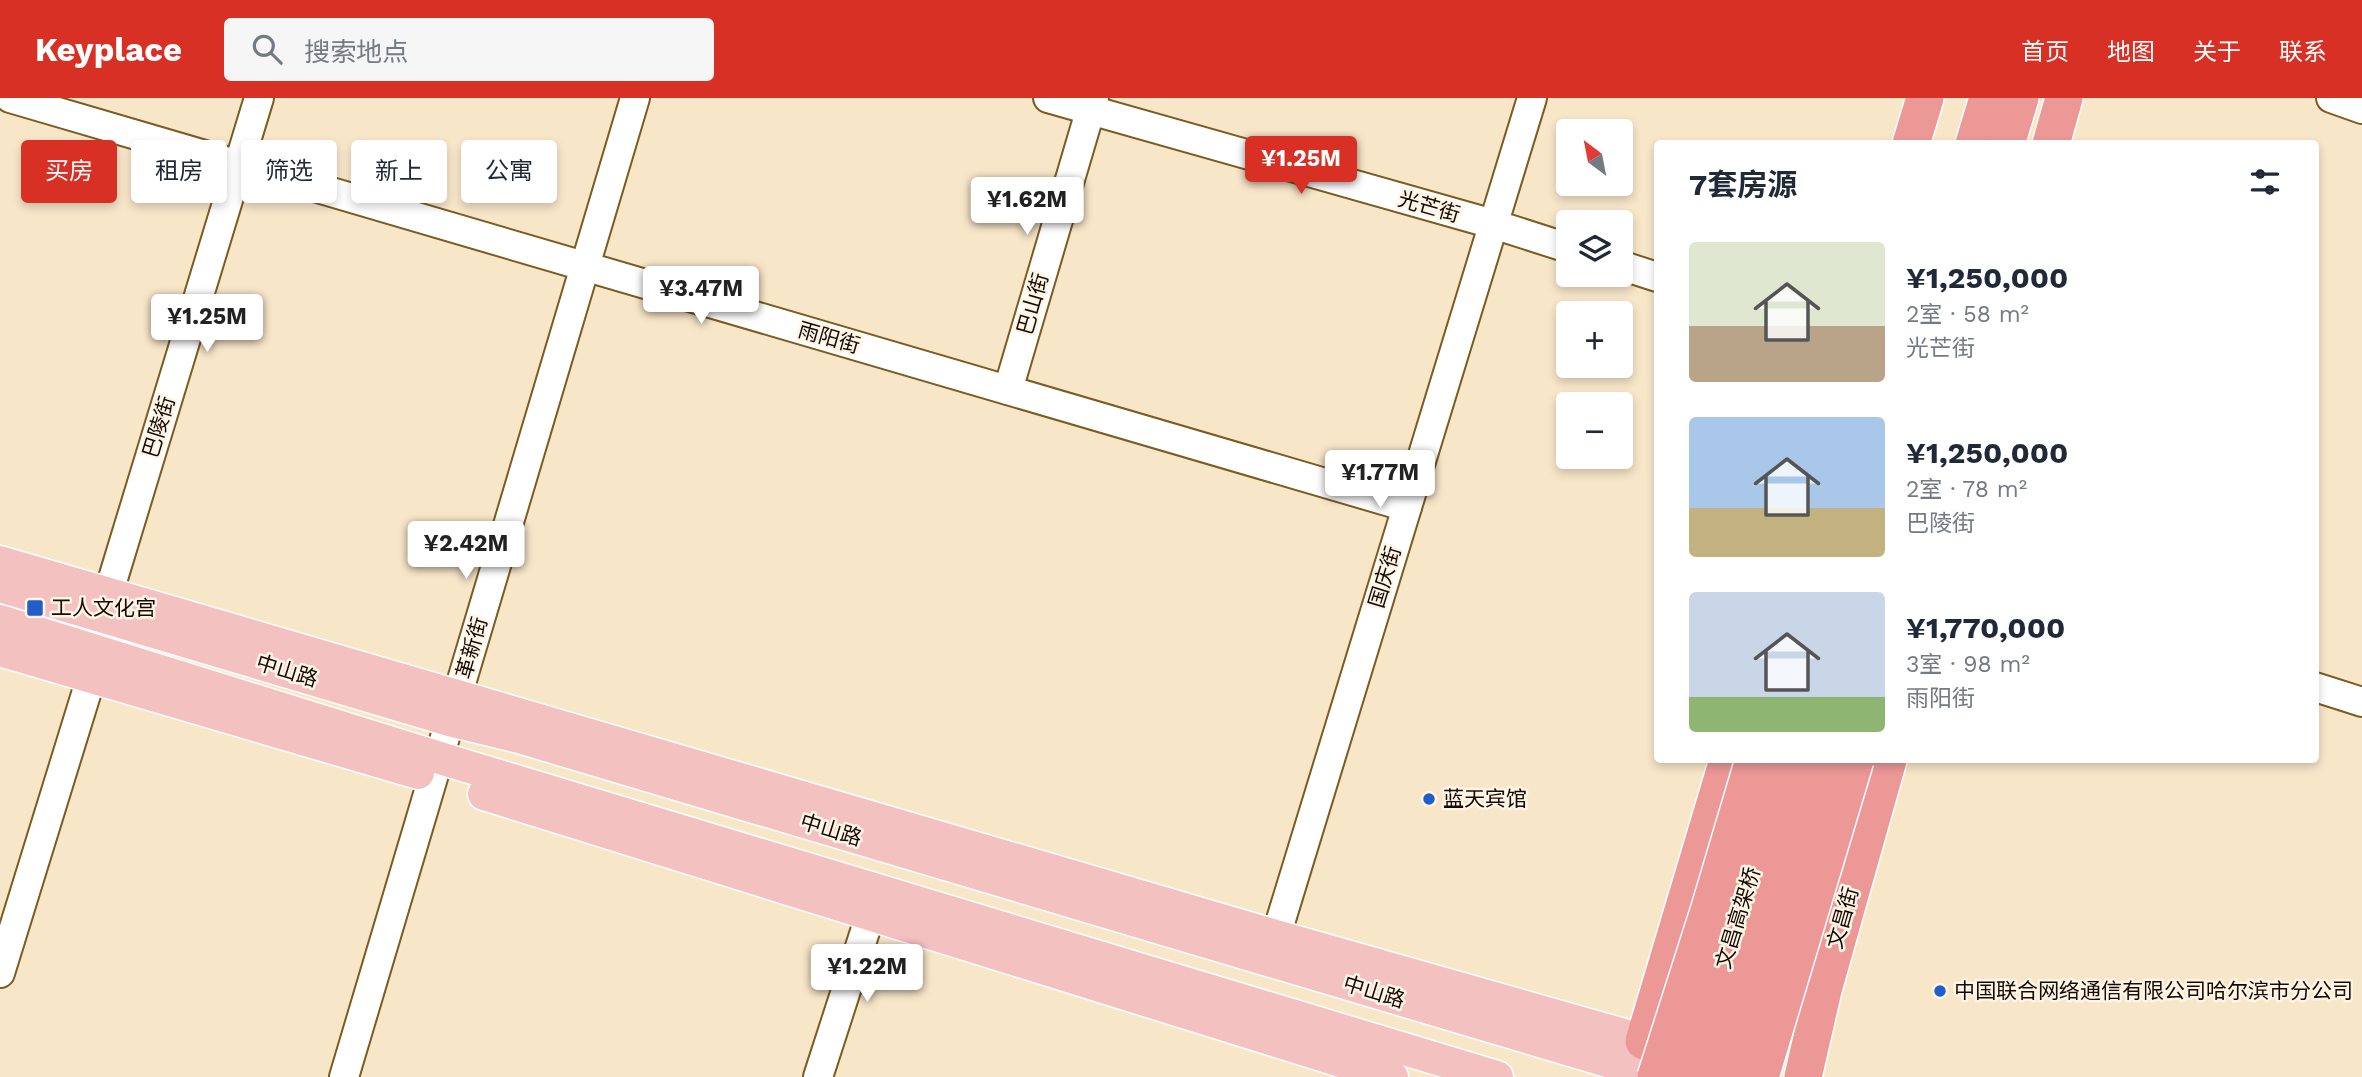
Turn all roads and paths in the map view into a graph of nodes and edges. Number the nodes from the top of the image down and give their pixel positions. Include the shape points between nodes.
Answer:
1 (10, 98) edge
2 (260, 98) edge
3 (635, 98) edge
4 (1048, 98) edge
5 (1532, 98) edge
6 (2020, 98) edge
7 (2064, 98) edge
8 (2331, 98) edge
9 (1092, 105) edge
10 (2362, 109) edge
11 (1987, 120) edge
12 (2052, 140) edge
13 (239, 165) junction
14 (1493, 224) junction
15 (1556, 244) edge
16 (585, 266) junction
17 (1633, 269) edge
18 (1654, 275) edge
19 (1007, 390) junction
20 (1407, 506) junction
21 (0, 562) edge
22 (0, 586) edge
23 (108, 595) junction
24 (0, 621) edge
25 (0, 650) edge
26 (91, 678) junction
27 (2319, 688) edge
28 (2362, 702) edge
29 (453, 708) junction
30 (1727, 763) edge
31 (1753, 763) edge
32 (1786, 763) edge
33 (1820, 763) edge
34 (1854, 763) edge
35 (1887, 763) edge
36 (434, 767) junction
37 (870, 916) junction
38 (1276, 936) junction
39 (0, 973) edge
40 (1663, 1065) edge
41 (344, 1077) edge
42 (818, 1077) edge
43 (1392, 1077) edge
44 (1497, 1077) edge
45 (1726, 1077) edge
46 (1762, 1077) edge
47 (1803, 1077) edge

1 - 13 street, 雨阳街
2 - 13 street, 巴陵街
3 - 16 street, 革新街
4 - 9 street, 光芒街
5 - 14 street, 国庆街
6 - 11 highway
7 - 12 highway
8 - 10 street
9 - 14 street, 光芒街
9 - 19 street, 巴山街
13 - 16 street, 雨阳街
13 - 23 street, 巴陵街
14 - 15 street, 光芒街
14 - 20 street, 国庆街
16 - 19 street, 雨阳街
16 - 29 street, 革新街
17 - 18 street
19 - 20 street, 雨阳街
20 - 38 street, 国庆街
21 - 23 main road
22 - 29 main road, 中山路
23 - 29 main road
24 - 36 main road, 中山路
25 - 26 main road
26 - 36 main road
26 - 39 street
27 - 28 street
29 - 36 street, 革新街
29 - 38 main road
29 - 40 main road, 中山路 via 519,737
30 - 40 highway
31 - 40 highway, bridge
32 - 40 highway, 文昌高架桥, bridge via 1722,971
33 - 45 highway, 文昌高架桥, bridge
34 - 46 highway, bridge
35 - 47 highway, 文昌街
36 - 37 main road
36 - 41 street, 革新街
36 - 44 main road, 中山路
37 - 42 street
37 - 43 main road
38 - 40 main road
40 - 46 main road

